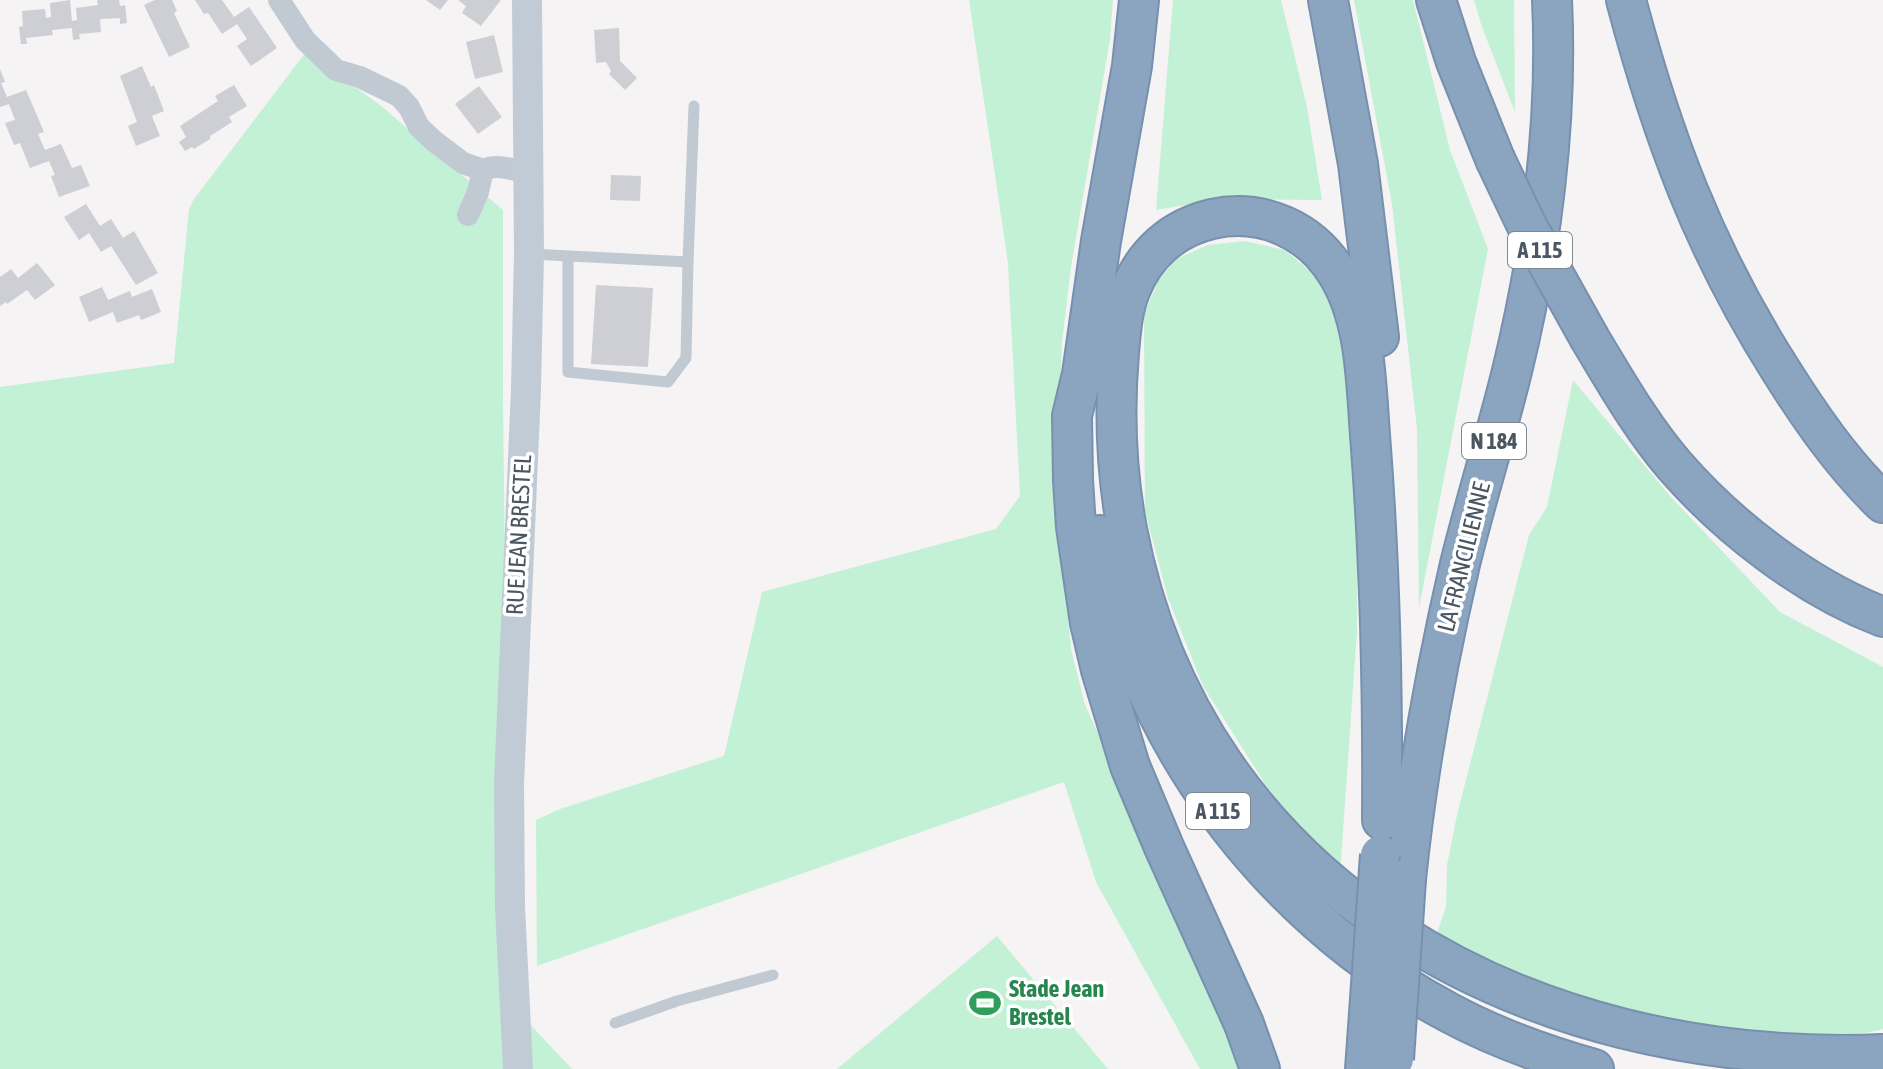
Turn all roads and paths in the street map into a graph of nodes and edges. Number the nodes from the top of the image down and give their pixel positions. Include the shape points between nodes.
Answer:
1 (279, 0) edge
2 (527, 0) edge
3 (1139, 0) edge
4 (1328, 0) edge
5 (1436, 0) edge
6 (1552, 0) edge
7 (1578, 0) edge
8 (1626, 0) edge
9 (694, 106) dead end
10 (483, 170) junction
11 (529, 174) junction
12 (468, 215) dead end
13 (529, 254) junction
14 (568, 256) junction
15 (688, 262) junction
16 (1082, 374) junction
17 (1490, 454) junction
18 (1883, 503) edge
19 (1883, 617) edge
20 (1389, 851) junction
21 (773, 975) dead end
22 (615, 1023) dead end
23 (1883, 1054) edge
24 (1380, 1060) edge
25 (518, 1069) edge
26 (1260, 1069) edge
27 (1594, 1069) edge

1 - 10 street via 305,40 336,70 399,96 434,141 463,163
2 - 11 street, RUE JEAN BRESTEL
3 - 16 highway, A 115
4 - 20 highway, LA FRANCILIENNE / N 184 via 1362,192 1385,418 1391,593
5 - 19 highway, A 115, bridge via 1461,76 1527,226 1646,428 1704,497 1749,537 1786,564
6 - 17 highway, LA FRANCILIENNE / N 184 via 1552,96 1539,225 1521,331
7 - 17 highway via 1550,244 1535,313
8 - 18 highway via 1665,133 1726,277 1818,427
9 - 15 lane
10 - 11 street via 491,166
10 - 12 street
11 - 13 street, RUE JEAN BRESTEL
13 - 14 lane
13 - 25 street, RUE JEAN BRESTEL via 509,784
14 - 15 lane
14 - 15 lane via 568,372 668,382 686,358
16 - 26 highway via 1072,416 1073,480 1081,575 1101,670 1145,805
16 - 27 highway, A 115 via 1090,396 1088,450 1096,518 1114,602 1154,705 1210,801 1280,885 1378,969 1449,1013 1506,1040
17 - 20 highway, LA FRANCILIENNE / N 184 via 1439,657 1412,813
20 - 23 highway via 1372,460 1357,323 1339,275 1313,243 1279,222 1243,216 1211,219 1182,230 1154,250 1131,289 1120,335 1115,428 1125,514 1150,621 1202,735 1259,820 1303,871 1360,921 1431,971 1517,1014 1605,1043 1689,1059 1768,1063
20 - 24 highway, LA FRANCILIENNE / N 184, bridge
21 - 22 lane

